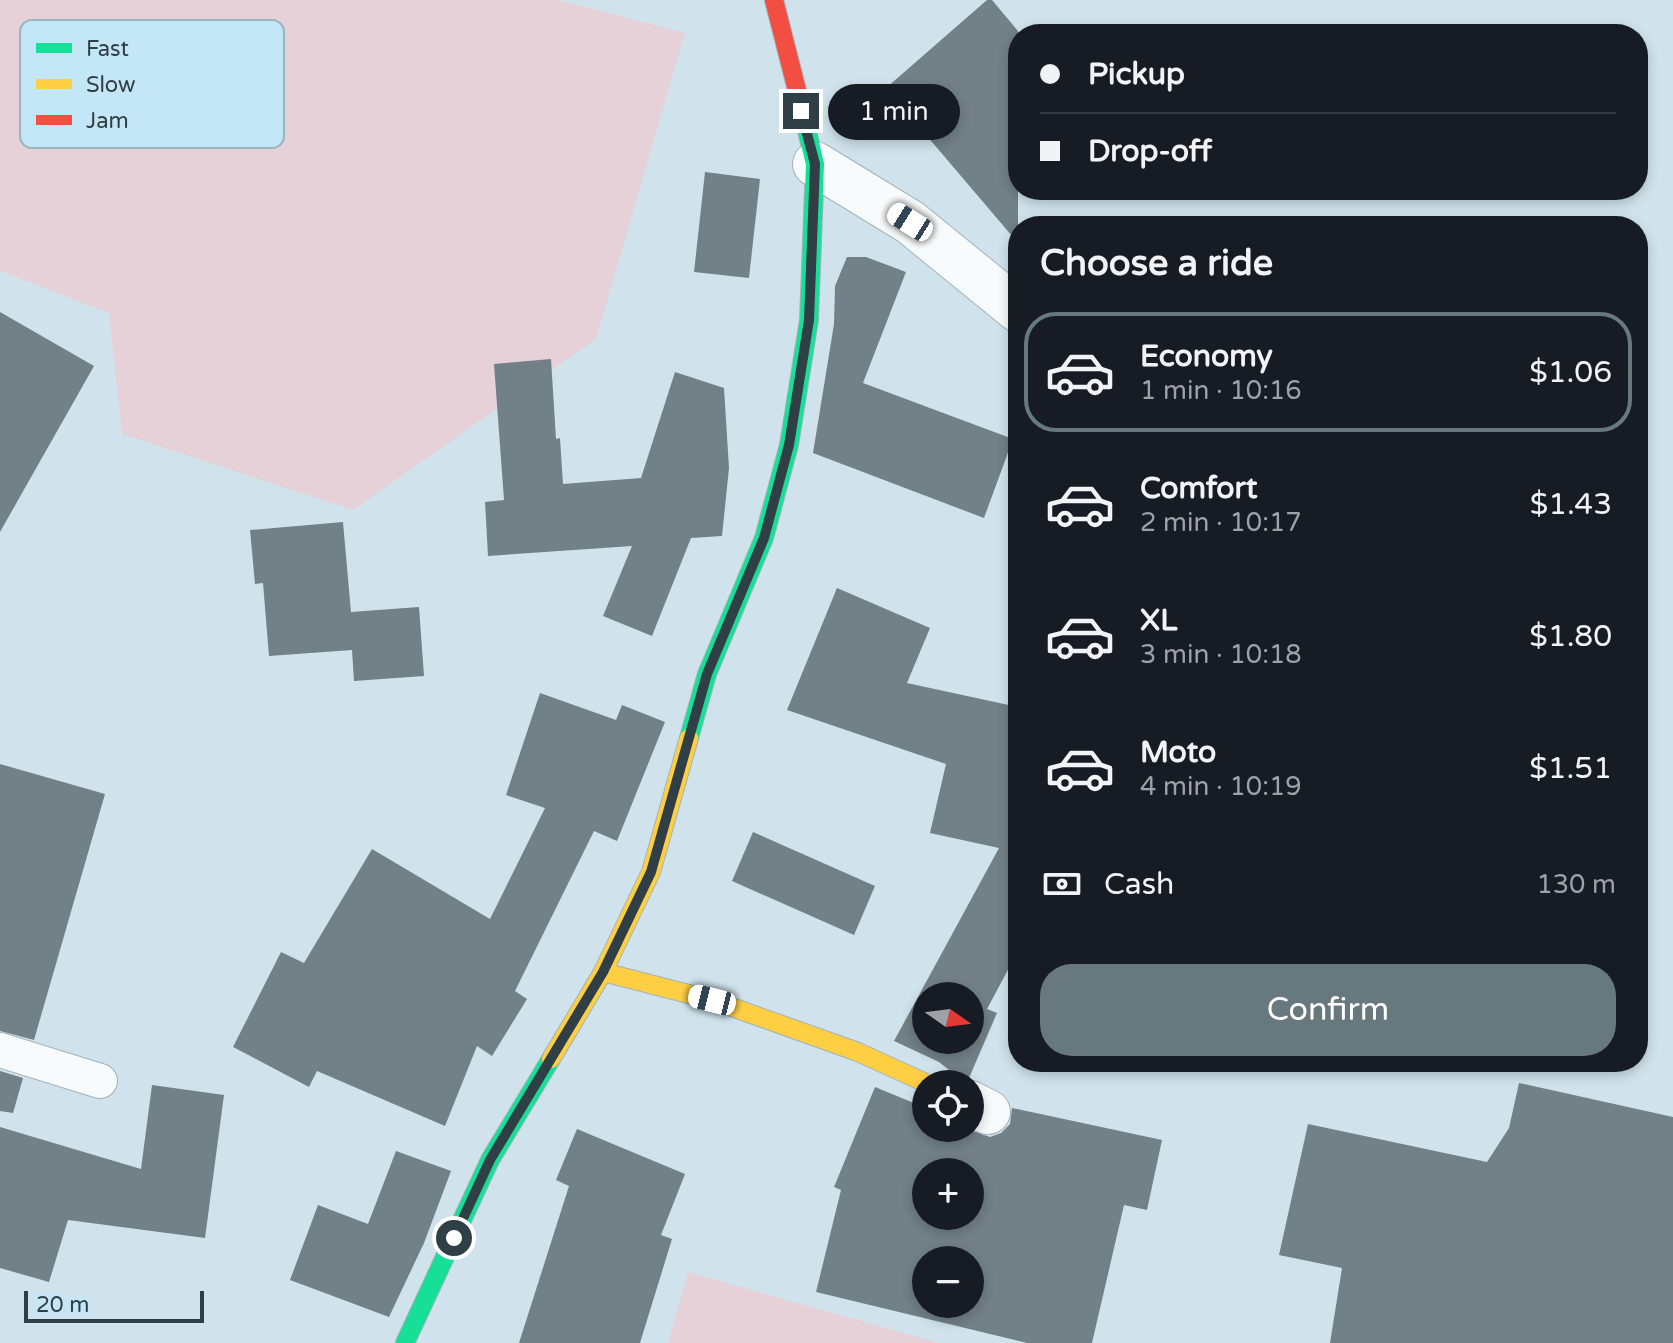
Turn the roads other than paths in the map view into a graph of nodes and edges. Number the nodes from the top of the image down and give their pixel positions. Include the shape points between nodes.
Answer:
1 (774, 0) edge
2 (815, 164) junction
3 (1008, 302) edge
4 (603, 972) junction
5 (0, 1050) edge
6 (912, 1077) edge
7 (100, 1081) dead end
8 (405, 1343) edge

1 - 2 street
2 - 3 street via 910,222
2 - 4 street via 809,320 789,445 764,538 707,674 651,872
4 - 6 street via 712,1000
4 - 8 street via 490,1160
5 - 7 lane

